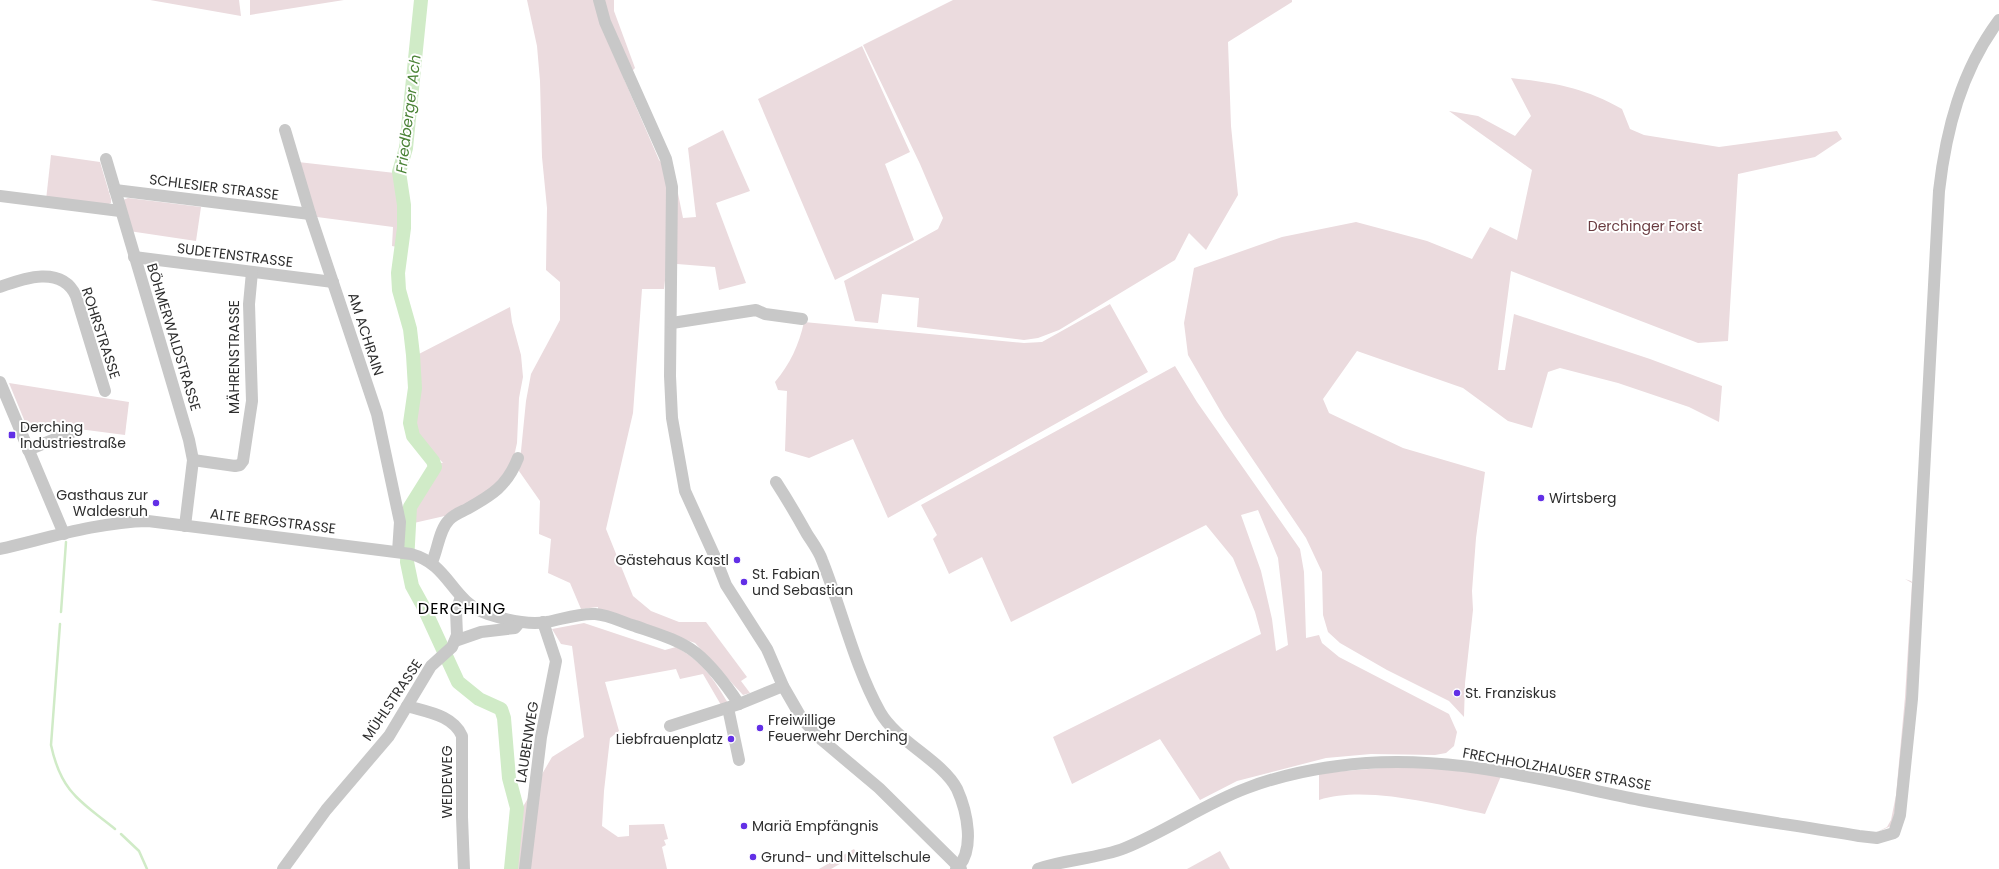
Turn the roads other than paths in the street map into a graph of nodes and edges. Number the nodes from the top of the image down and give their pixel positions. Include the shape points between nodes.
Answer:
1 (600, 0) edge
2 (1999, 20) edge
3 (285, 130) dead end
4 (106, 160) dead end
5 (115, 190) junction
6 (0, 196) edge
7 (120, 211) junction
8 (310, 214) junction
9 (134, 257) junction
10 (252, 272) junction
11 (333, 282) junction
12 (0, 287) edge
13 (802, 319) dead end
14 (672, 323) junction
15 (0, 382) edge
16 (105, 391) dead end
17 (5, 408) edge
18 (77, 430) dead end
19 (28, 450) junction
20 (518, 458) dead end
21 (192, 460) junction
22 (776, 482) dead end
23 (185, 526) junction
24 (64, 534) junction
25 (0, 549) edge
26 (404, 553) junction
27 (432, 562) junction
28 (461, 597) junction
29 (520, 622) junction
30 (543, 622) junction
31 (448, 649) junction
32 (783, 686) junction
33 (407, 706) junction
34 (734, 706) junction
35 (670, 726) dead end
36 (739, 760) dead end
37 (959, 868) edge
38 (283, 869) edge
39 (464, 869) edge
40 (525, 869) edge
41 (1038, 869) edge

1 - 14 street via 605,22 666,159 672,187
2 - 41 street, FRECHHOLZHAUSER STRASSE via 1958,96 1942,164 1938,198 1911,706 1900,814 1894,833 1877,838 1821,830 1679,807 1518,774 1468,767 1412,763 1366,764 1339,766 1274,779 1245,789 1124,848
3 - 8 street, AM ACHRAIN
4 - 5 street, BÖHMERWALDSTRASSE
5 - 7 street, BÖHMERWALDSTRASSE
5 - 8 street, SCHLESIER STRASSE
6 - 7 street
7 - 9 street, BÖHMERWALDSTRASSE
8 - 11 street, AM ACHRAIN
9 - 10 street, SUDETENSTRASSE
9 - 21 street, BÖHMERWALDSTRASSE via 189,440
10 - 11 street, SUDETENSTRASSE
10 - 21 street, MÄHRENSTRASSE via 249,304 252,401 243,461 235,466
11 - 26 street, AM ACHRAIN via 372,399 385,448
12 - 16 street, ROHRSTRASSE via 41,276 60,279 68,284 76,296
13 - 14 street via 765,314 756,310
14 - 32 street via 672,418 685,491 726,585 767,649
15 - 17 street
17 - 19 street
18 - 19 street
19 - 24 street
20 - 27 street via 513,472 493,494 450,518 442,528 438,550
21 - 23 street, BÖHMERWALDSTRASSE
22 - 37 street via 821,558 865,680 885,720 943,773 957,790 969,840
23 - 24 street, ALTE BERGSTRASSE via 148,521 130,522
23 - 26 street, ALTE BERGSTRASSE
24 - 25 street, ALTE BERGSTRASSE
26 - 27 street, ALTE BERGSTRASSE
27 - 28 street, ALTE BERGSTRASSE
28 - 29 street, ALTE BERGSTRASSE via 476,609
28 - 31 street via 456,611 457,629
29 - 30 street, ALTE BERGSTRASSE
29 - 31 street, ALTE BERGSTRASSE via 516,628 481,632
30 - 34 street, ALTE BERGSTRASSE via 594,614 681,644 696,652 709,665
30 - 40 street, LAUBENWEG via 556,661 541,737
31 - 33 street, MÜHLSTRASSE via 431,666
32 - 34 street
32 - 37 street via 798,713 811,729 879,788
33 - 38 street, MÜHLSTRASSE via 389,736 326,810
33 - 39 street, WEIDEWEG via 452,721 462,736
34 - 35 street
34 - 36 street

